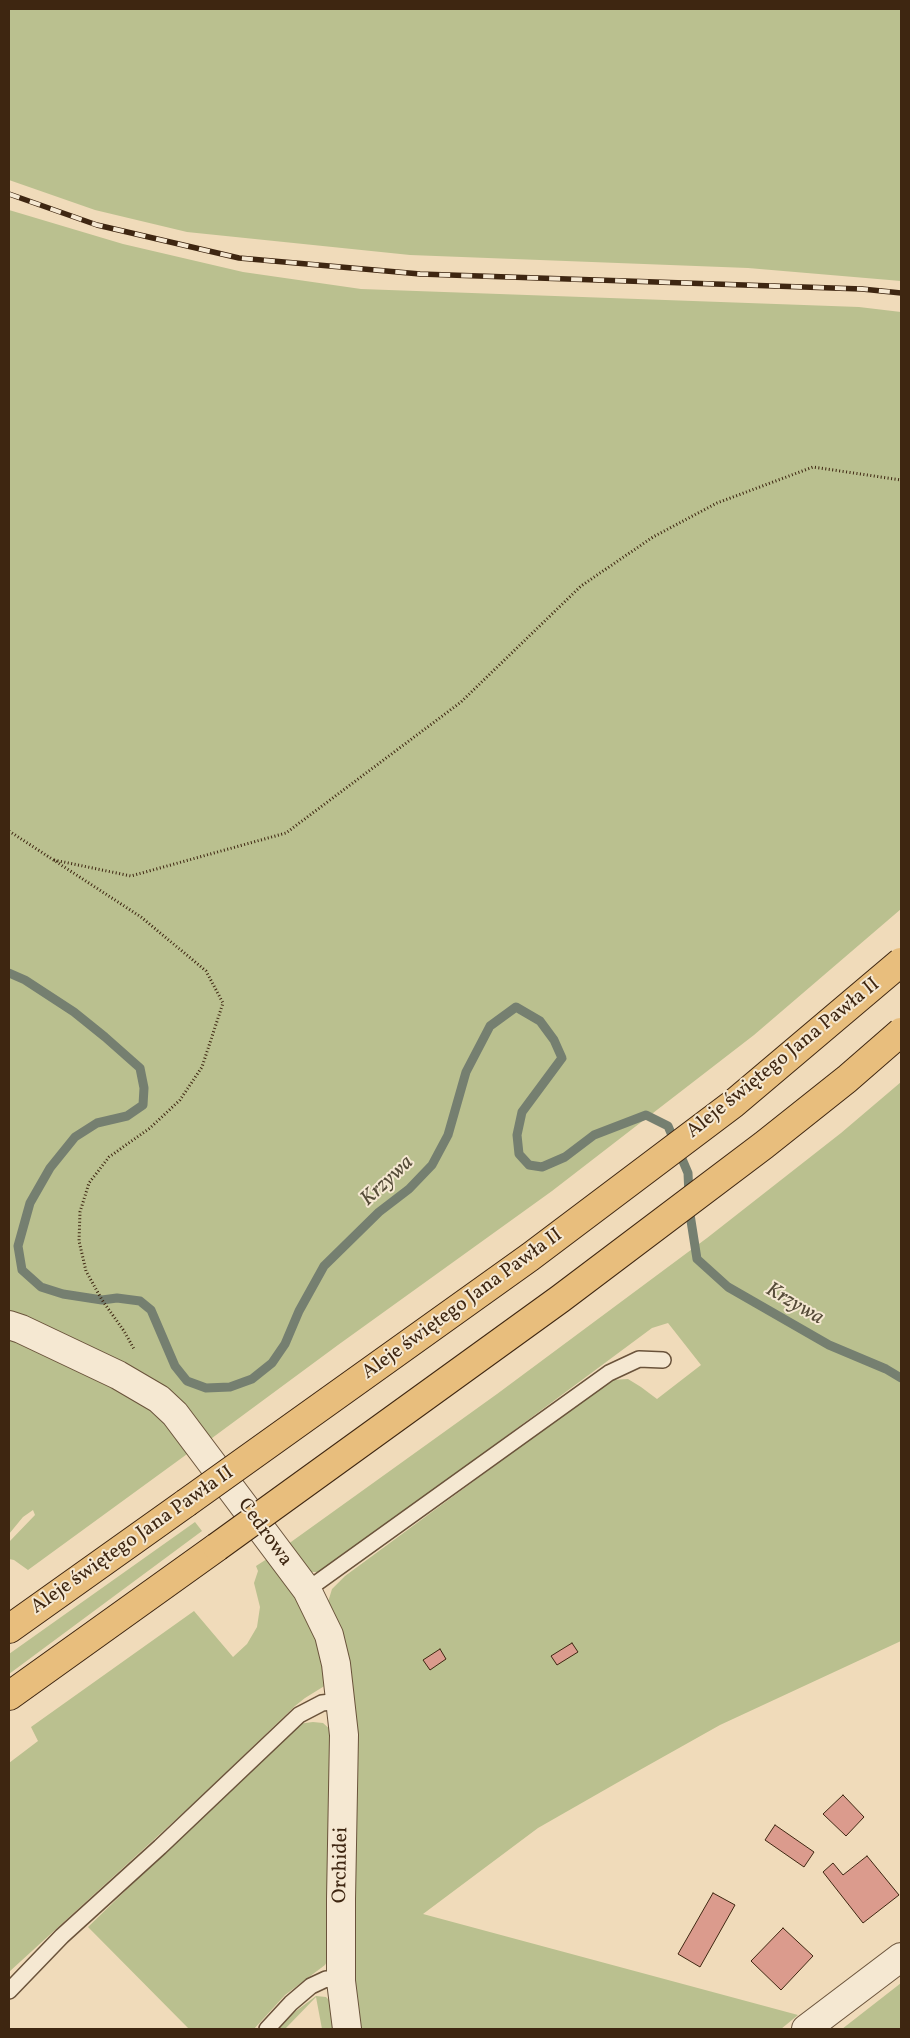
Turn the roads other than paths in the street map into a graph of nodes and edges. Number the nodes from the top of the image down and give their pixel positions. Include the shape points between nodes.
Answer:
1 (901, 962) edge
2 (901, 1032) edge
3 (9, 1325) edge
4 (663, 1360) dead end
5 (307, 1590) junction
6 (9, 1629) edge
7 (9, 1696) edge
8 (340, 1701) junction
9 (901, 1957) edge
10 (341, 1982) junction
11 (9, 1991) edge
12 (267, 2029) edge
13 (347, 2029) edge
14 (806, 2029) edge

1 - 6 highway, Aleje świętego Jana Pawła II, bridge via 702,1127 530,1257
2 - 7 highway, bridge via 847,1079 568,1293
3 - 5 street, Cedrowa via 118,1375 159,1399 175,1414
4 - 5 lane via 639,1359 609,1373
5 - 8 street, Cedrowa via 329,1634
8 - 10 street, Orchidei via 344,1735
8 - 11 lane via 322,1703 299,1715 62,1936
9 - 14 street
10 - 12 lane via 326,1979 311,1986
10 - 13 street, Orchidei

